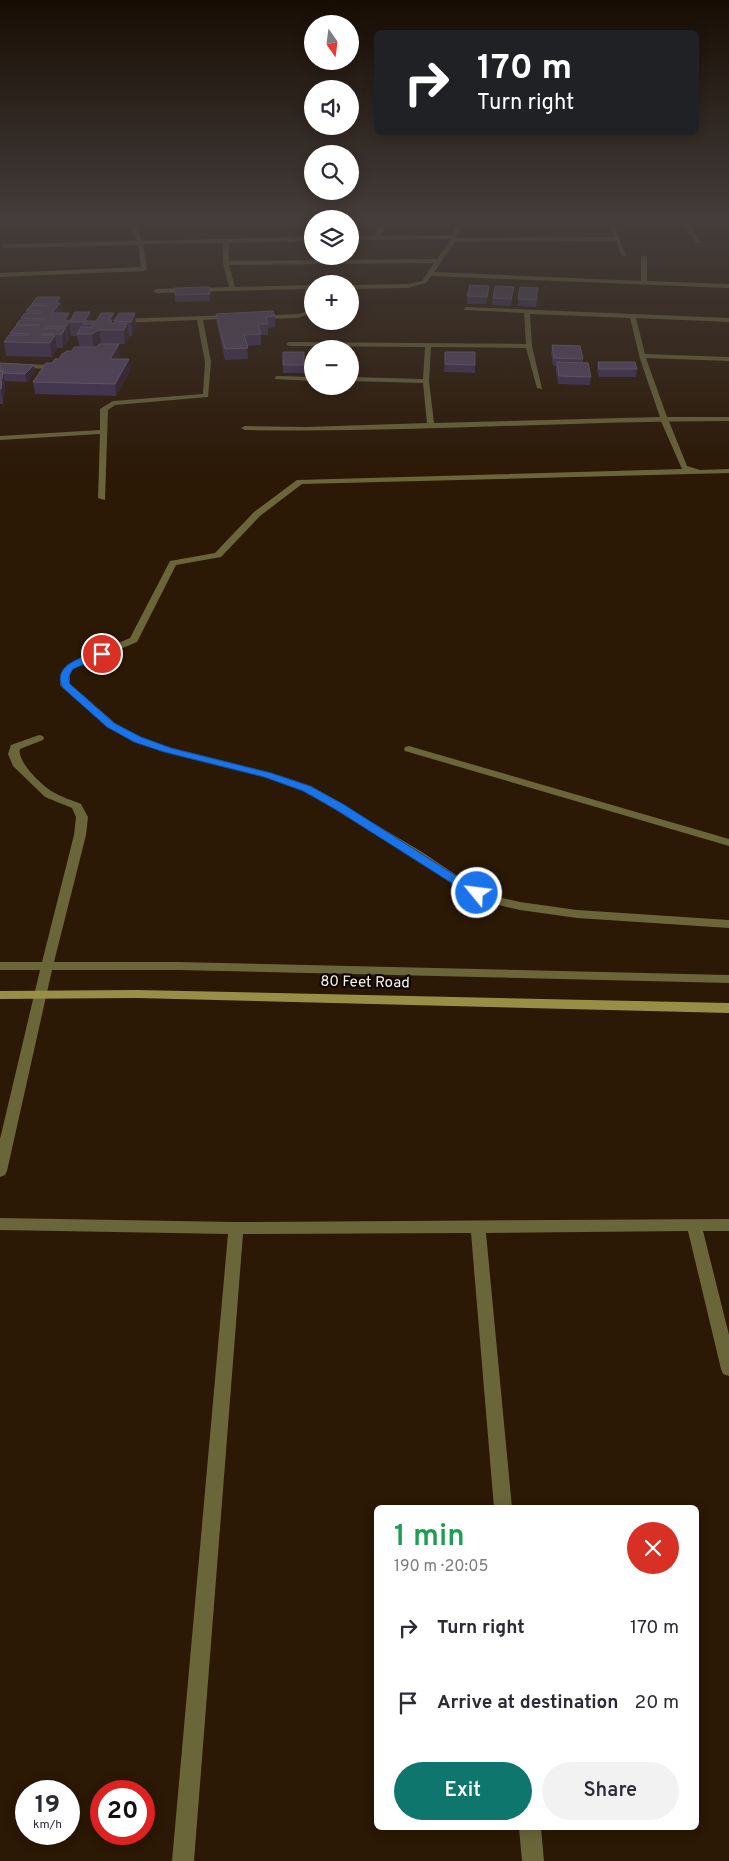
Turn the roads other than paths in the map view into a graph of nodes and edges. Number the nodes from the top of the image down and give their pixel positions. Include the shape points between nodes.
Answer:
1 (466, 309) edge
2 (527, 312) junction
3 (304, 314) edge
4 (632, 315) junction
5 (240, 317) edge
6 (249, 317) edge
7 (200, 318) junction
8 (729, 320) edge
9 (112, 321) edge
10 (290, 344) dead end
11 (428, 345) junction
12 (529, 346) junction
13 (643, 356) junction
14 (729, 359) edge
15 (0, 365) edge
16 (50, 367) edge
17 (277, 378) dead end
18 (304, 379) edge
19 (359, 380) edge
20 (426, 381) junction
21 (540, 388) dead end
22 (664, 419) junction
23 (729, 419) edge
24 (431, 426) junction
25 (245, 428) dead end
26 (104, 432) junction
27 (0, 438) edge
28 (689, 471) junction
29 (729, 471) edge
30 (102, 498) dead end
31 (39, 738) dead end
32 (409, 749) dead end
33 (729, 843) edge
34 (729, 924) edge
35 (0, 966) edge
36 (47, 966) junction
37 (729, 979) edge
38 (40, 993) junction
39 (0, 995) edge
40 (729, 1008) edge
41 (0, 1171) edge
42 (0, 1224) edge
43 (729, 1225) edge
44 (694, 1226) junction
45 (478, 1227) junction
46 (236, 1228) junction
47 (729, 1369) edge
48 (503, 1505) edge
49 (530, 1830) edge
50 (183, 1861) edge
51 (533, 1861) edge

1 - 2 street
2 - 4 street
2 - 12 street
3 - 6 street
4 - 8 street
4 - 13 street
5 - 7 street
7 - 9 street
7 - 26 street via 208,362 206,396 113,403 104,409
10 - 11 street
11 - 12 street
11 - 20 street
12 - 21 street
13 - 14 street
13 - 22 street
15 - 16 street
17 - 18 street
19 - 20 street
20 - 24 street
22 - 23 street
22 - 24 street
22 - 28 street via 684,467
24 - 25 street via 306,430
26 - 27 street
26 - 30 street
28 - 29 street
28 - 34 street via 300,482 257,514 218,555 173,563 134,640 70,667 64,678 65,685 111,725 138,740 307,788 490,899 577,914
31 - 36 street via 15,746 13,754 17,764 49,795 77,806 82,817
32 - 33 street
35 - 36 street
36 - 37 street
36 - 38 street
38 - 39 street, 80 Feet Road
38 - 40 street, 80 Feet Road
38 - 41 street
42 - 46 street
43 - 44 street
44 - 45 street
44 - 47 street
45 - 46 street
45 - 48 street
46 - 50 street
49 - 51 street

